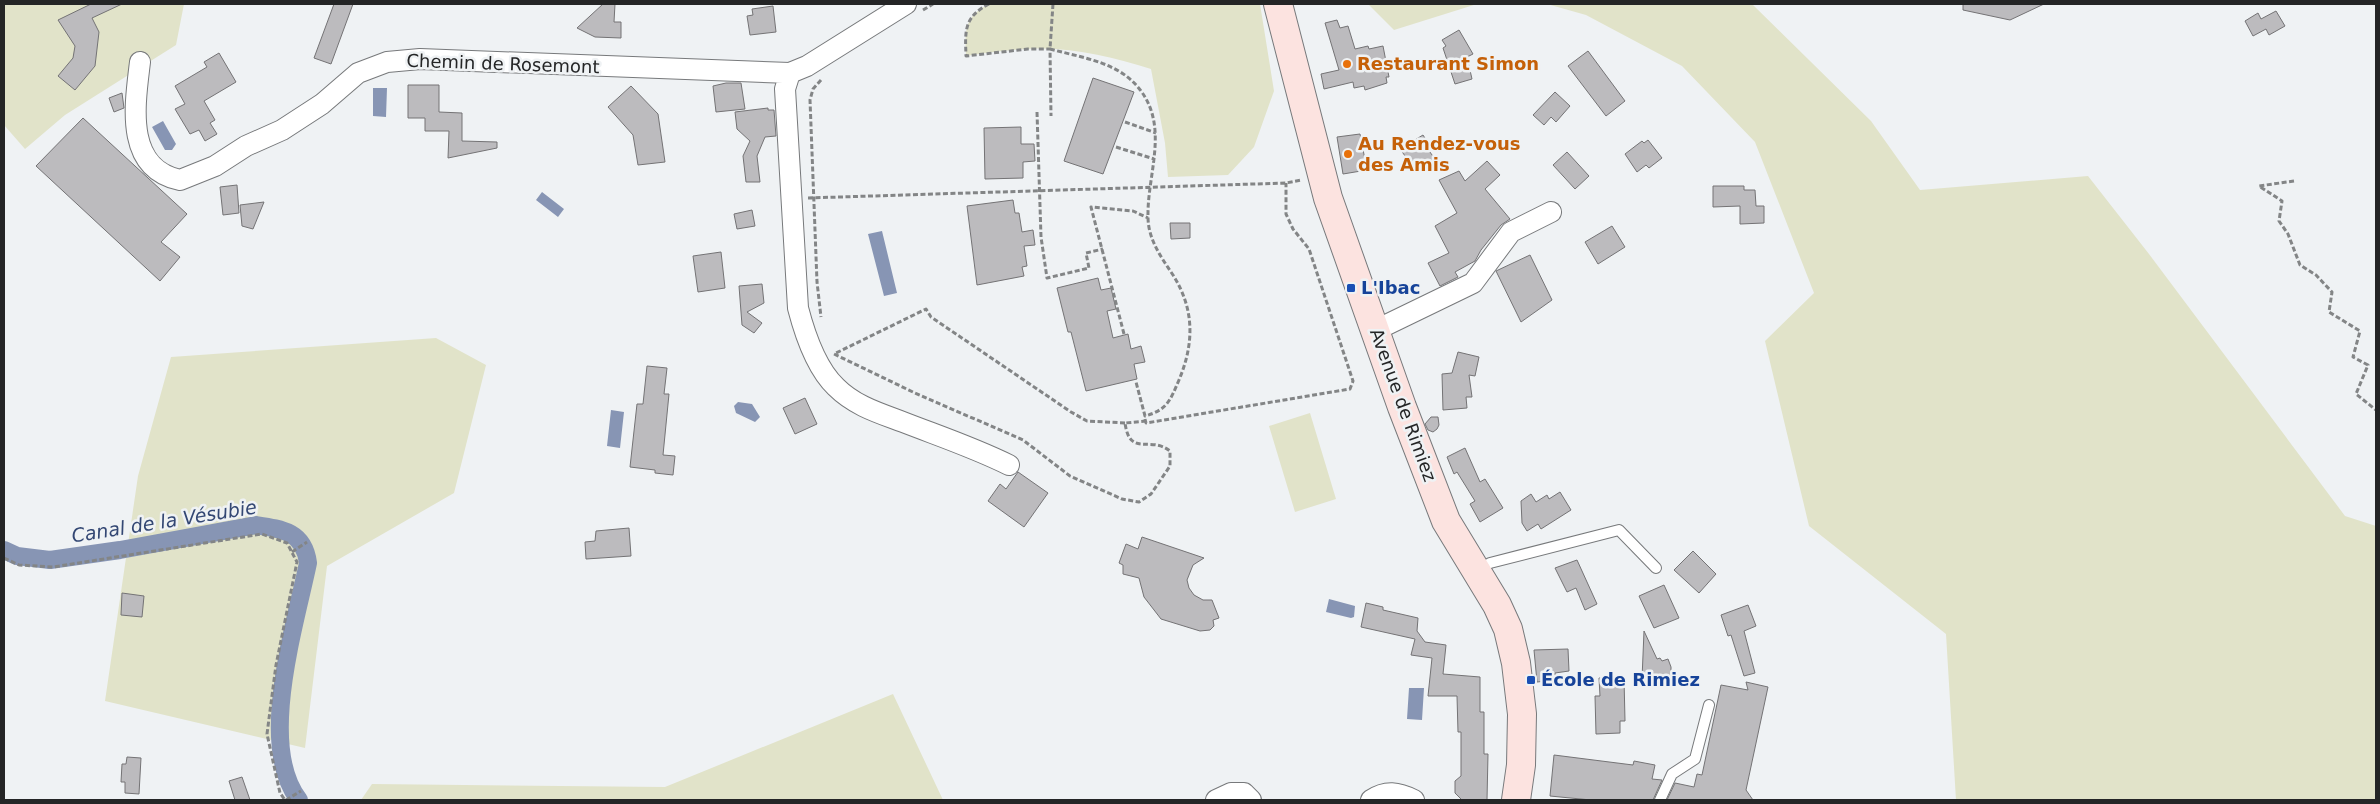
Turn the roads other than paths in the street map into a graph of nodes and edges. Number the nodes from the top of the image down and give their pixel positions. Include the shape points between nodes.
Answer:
1 (1278, 4) edge
2 (912, 8) edge
3 (140, 62) dead end
4 (790, 73) junction
5 (1552, 212) dead end
6 (1376, 330) junction
7 (1009, 465) dead end
8 (1656, 568) dead end
9 (1477, 570) junction
10 (1709, 705) dead end
11 (1519, 799) edge
12 (1216, 800) edge
13 (1251, 800) edge
14 (1371, 800) edge
15 (1414, 800) edge
16 (1660, 800) edge

1 - 6 street, Avenue de Rimiez via 1322,178
2 - 4 street, Chemin de Rosemont
3 - 4 street, Chemin de Rosemont via 134,113 137,137 150,163 162,174 180,180 215,166 246,146 282,130 322,104 358,73 403,59
4 - 7 street via 785,89 798,308 818,361 834,386 854,402
5 - 6 street via 1511,232 1473,283
6 - 9 street, Avenue de Rimiez via 1446,521
8 - 9 lane via 1619,530 1490,563
9 - 11 street, Avenue de Rimiez via 1508,629 1516,663 1522,737
10 - 16 lane via 1695,758 1672,774
12 - 13 street via 1231,793 1244,793
14 - 15 street via 1390,792

